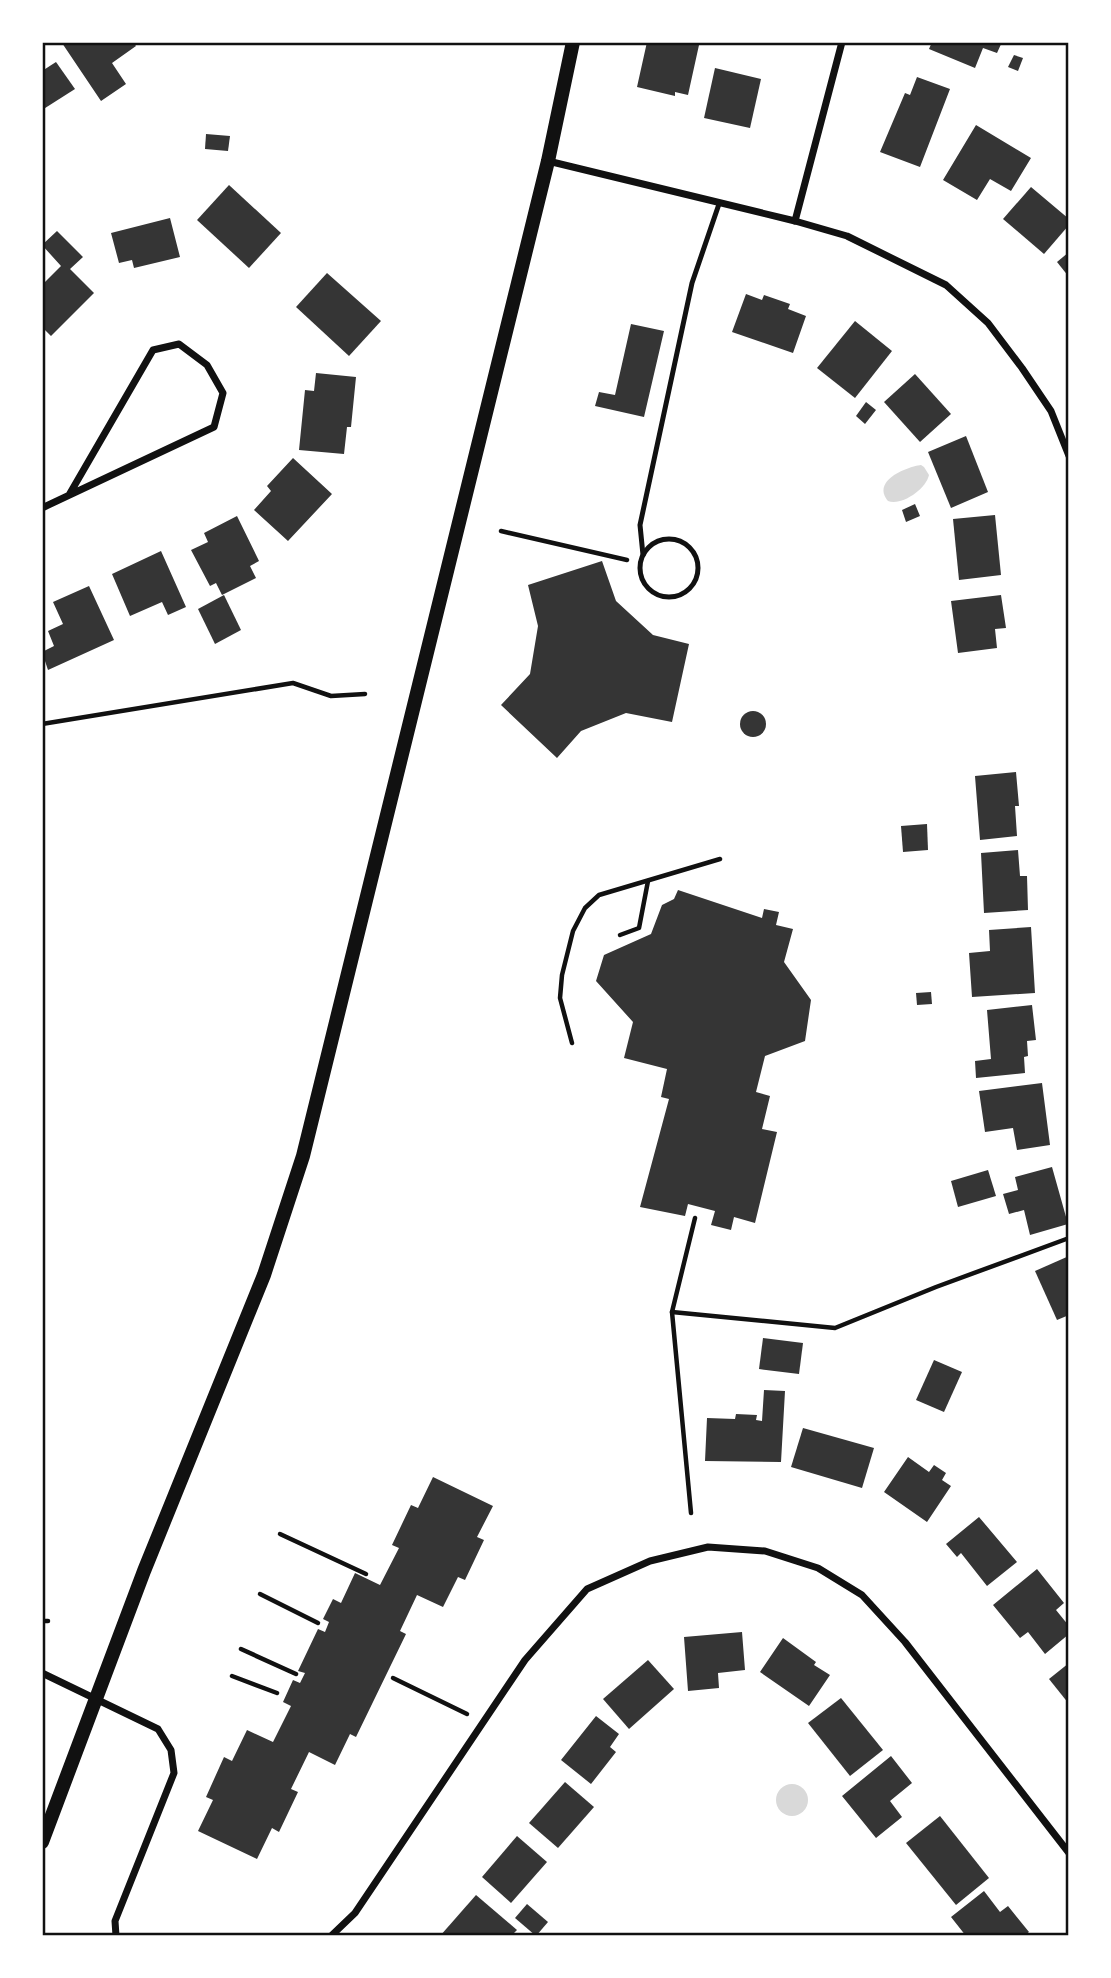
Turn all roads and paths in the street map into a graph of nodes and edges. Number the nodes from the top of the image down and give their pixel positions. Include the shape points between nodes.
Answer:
1 (573, 42) edge
2 (842, 42) edge
3 (548, 161) junction
4 (719, 204) junction
5 (795, 221) junction
6 (1069, 456) edge
7 (69, 495) junction
8 (42, 508) edge
9 (501, 531) dead end
10 (643, 555) junction
11 (640, 564) junction
12 (365, 694) dead end
13 (42, 724) edge
14 (720, 859) dead end
15 (648, 880) junction
16 (620, 935) dead end
17 (572, 1043) dead end
18 (695, 1218) dead end
19 (1069, 1238) edge
20 (672, 1312) junction
21 (691, 1513) dead end
22 (280, 1534) dead end
23 (366, 1574) dead end
24 (260, 1594) dead end
25 (318, 1623) dead end
26 (241, 1649) dead end
27 (42, 1673) edge
28 (296, 1674) dead end
29 (232, 1676) dead end
30 (393, 1678) dead end
31 (277, 1693) dead end
32 (95, 1699) junction
33 (484, 1722) junction
34 (42, 1842) edge
35 (1069, 1853) edge
36 (116, 1936) edge
37 (331, 1936) edge

1 - 3 main road
2 - 5 street
3 - 4 street
3 - 32 main road via 303,1156 264,1275
4 - 5 street
4 - 10 lane via 692,283 640,525
5 - 6 street via 847,236 946,285 988,323 1022,368 1051,411
7 - 7 street via 214,427 223,393 207,365 179,344 153,350
7 - 8 street
9 - 11 path
10 - 11 lane
10 - 11 lane via 657,541 677,539 694,551 699,570 692,587 666,597 649,589
12 - 13 path via 331,696 293,682
14 - 15 path
15 - 16 path via 639,928
15 - 17 path via 599,895 585,908 573,931 559,998
18 - 20 path
19 - 20 path via 835,1328
20 - 21 path
22 - 23 path
24 - 25 path
26 - 28 path
27 - 32 street
29 - 31 path
30 - 33 path
32 - 34 main road
32 - 36 street via 158,1729 170,1751 174,1773 115,1921
33 - 35 street via 525,1660 587,1590 650,1561 708,1547 765,1551 818,1568 862,1595 905,1642
33 - 37 street via 355,1913

